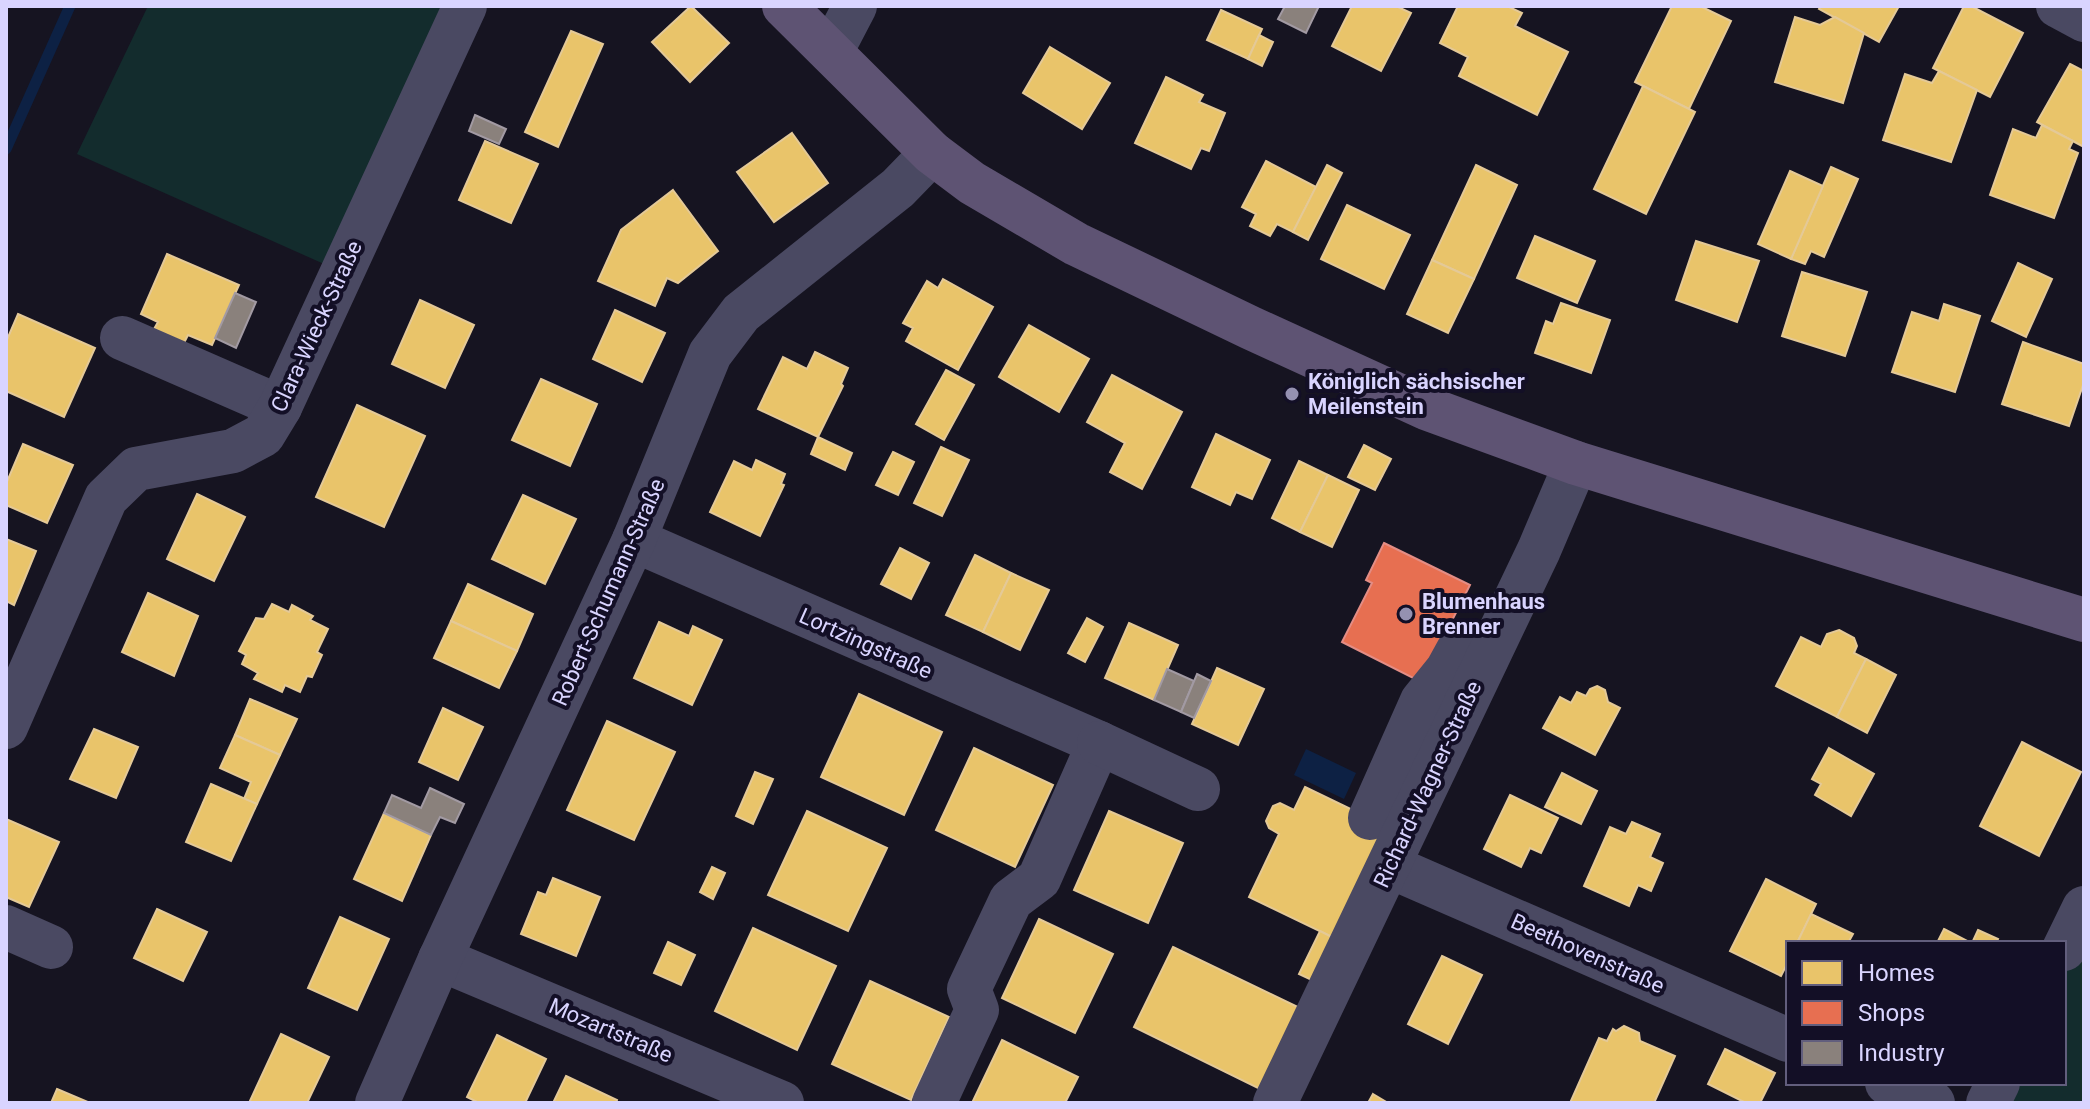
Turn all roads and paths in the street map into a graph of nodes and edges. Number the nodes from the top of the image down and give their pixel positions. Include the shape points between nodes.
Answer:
1 (465, 6) edge
2 (784, 6) edge
3 (855, 6) edge
4 (2058, 6) edge
5 (2084, 20) edge
6 (831, 52) junction
7 (932, 153) junction
8 (122, 338) dead end
9 (280, 407) junction
10 (1576, 463) junction
11 (634, 540) junction
12 (2084, 620) edge
13 (1487, 658) junction
14 (6, 727) edge
15 (1099, 743) junction
16 (1198, 789) dead end
17 (1370, 818) dead end
18 (1389, 866) junction
19 (2084, 908) edge
20 (6, 927) edge
21 (2066, 945) edge
22 (51, 947) dead end
23 (440, 959) junction
24 (1786, 1039) edge
25 (1892, 1085) edge
26 (1997, 1085) edge
27 (377, 1103) edge
28 (782, 1103) edge
29 (934, 1103) edge
30 (1275, 1103) edge
31 (1933, 1103) edge
32 (1988, 1103) edge

1 - 9 street, Clara-Wieck-Straße
2 - 6 main road
3 - 6 street
4 - 5 street
6 - 7 main road
7 - 10 main road via 1076,244 1426,408
7 - 11 street, Robert-Schumann-Straße via 724,332 710,354
8 - 9 street
9 - 14 street, Clara-Wieck-Straße via 263,435 233,451 136,469 106,498
10 - 12 main road
10 - 13 street, Richard-Wagner-Straße
11 - 15 street, Lortzingstraße
11 - 23 street, Robert-Schumann-Straße
13 - 17 street via 1458,650 1422,701
13 - 18 street, Richard-Wagner-Straße
15 - 16 street, Lortzingstraße
15 - 29 street via 1039,879 1011,900 969,989 977,1010
18 - 24 street, Beethovenstraße
18 - 30 street, Richard-Wagner-Straße
19 - 21 street
20 - 22 street
23 - 27 street, Robert-Schumann-Straße
23 - 28 street, Mozartstraße
25 - 31 street
26 - 32 street

